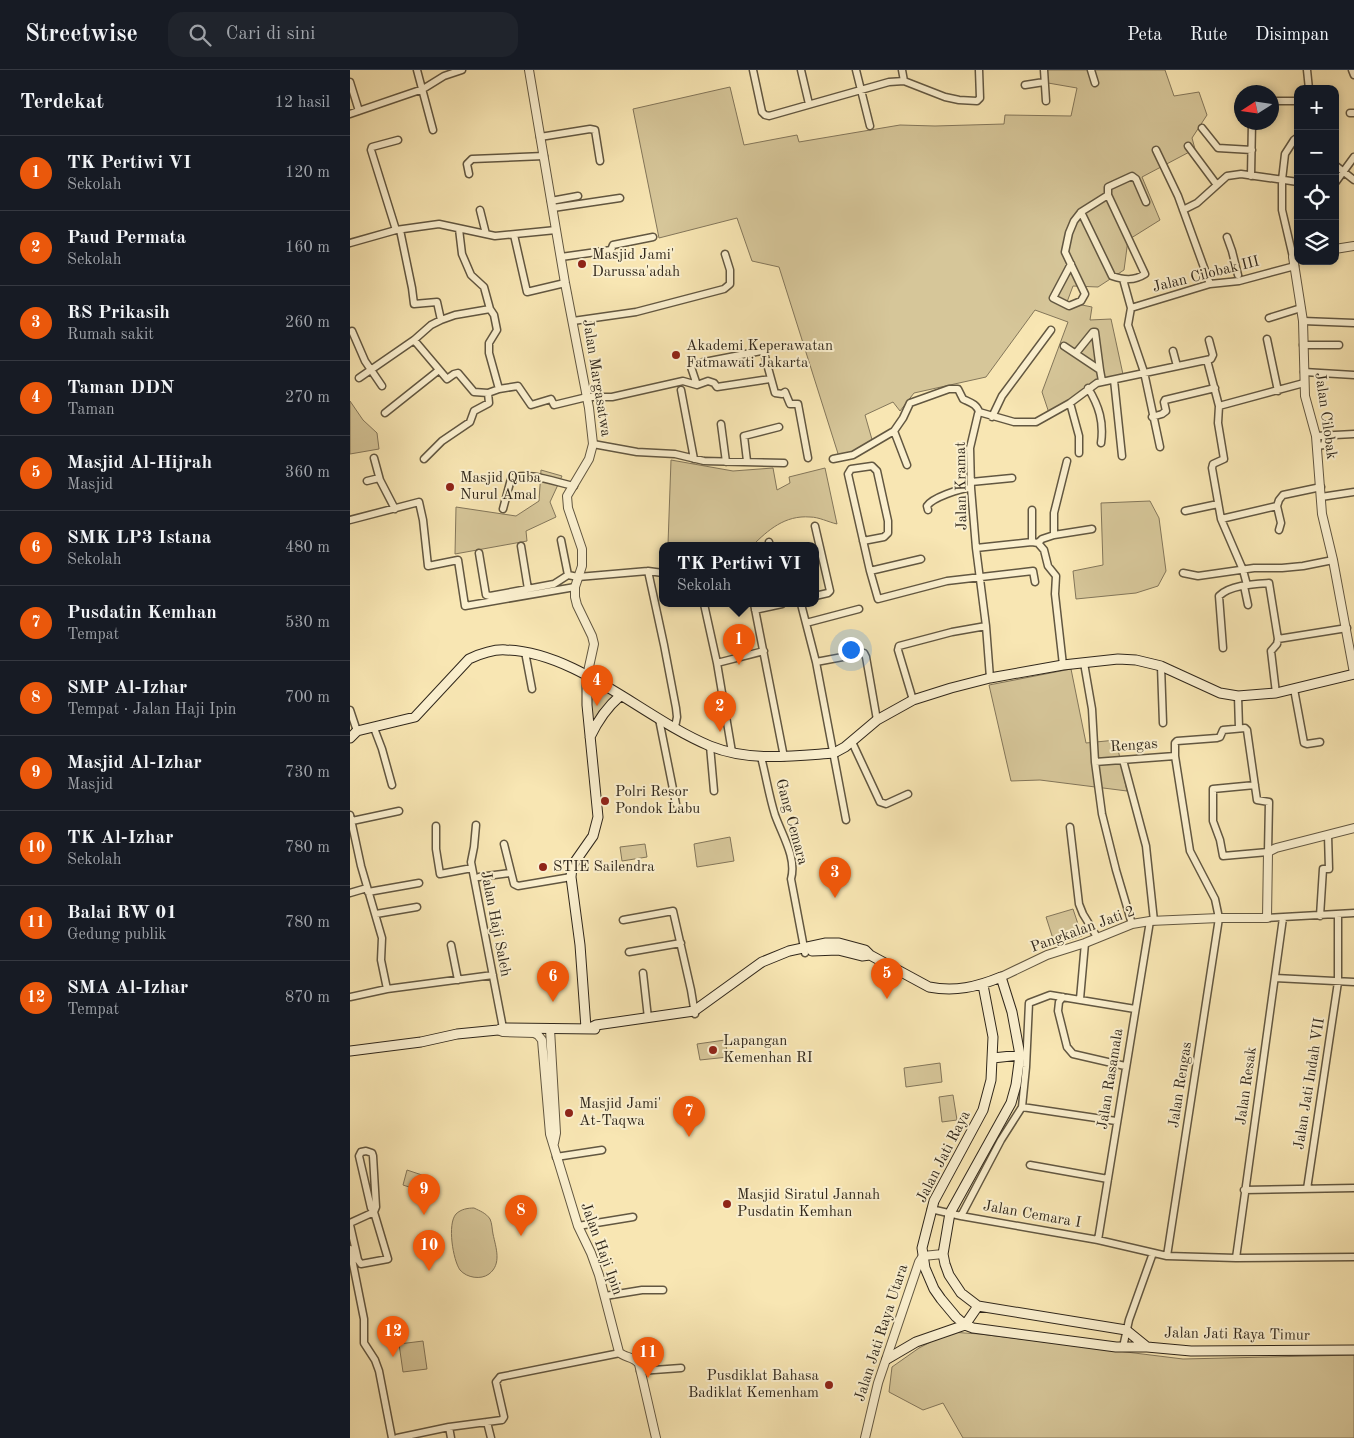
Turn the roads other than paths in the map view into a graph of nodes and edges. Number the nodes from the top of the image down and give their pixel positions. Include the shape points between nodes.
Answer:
1 (417, 70) edge
2 (462, 70) edge
3 (529, 70) edge
4 (753, 70) edge
5 (801, 70) edge
6 (856, 70) edge
7 (902, 70) edge
8 (979, 70) edge
9 (1044, 70) edge
10 (1091, 70) edge
11 (1307, 70) edge
12 (1352, 70) edge
13 (1354, 75) edge
14 (904, 81) junction
15 (350, 82) edge
16 (1044, 82) junction
17 (1095, 83) dead end
18 (1026, 85) dead end
19 (1309, 85) edge
20 (423, 89) junction
21 (860, 90) junction
22 (1046, 101) dead end
23 (1279, 101) edge
24 (1294, 101) edge
25 (809, 104) junction
26 (359, 111) junction
27 (350, 114) edge
28 (870, 126) dead end
29 (1202, 128) dead end
30 (434, 130) dead end
31 (1252, 130) edge
32 (540, 137) junction
33 (398, 140) dead end
34 (1294, 140) edge
35 (1190, 149) dead end
36 (1156, 150) dead end
37 (1252, 150) junction
38 (544, 156) junction
39 (1354, 157) edge
40 (600, 161) dead end
41 (1339, 168) edge
42 (1343, 172) junction
43 (469, 174) dead end
44 (1251, 176) junction
45 (1339, 178) edge
46 (1282, 180) junction
47 (1354, 180) edge
48 (1294, 182) edge
49 (1217, 185) junction
50 (1108, 195) junction
51 (578, 196) dead end
52 (620, 198) dead end
53 (1146, 202) dead end
54 (552, 205) junction
55 (480, 210) dead end
56 (1182, 210) junction
57 (1081, 212) junction
58 (459, 229) junction
59 (398, 230) junction
60 (556, 230) junction
61 (486, 234) junction
62 (514, 235) junction
63 (653, 237) dead end
64 (1227, 237) dead end
65 (350, 243) edge
66 (1354, 246) edge
67 (1339, 248) edge
68 (724, 254) dead end
69 (1294, 256) edge
70 (561, 257) junction
71 (1294, 260) edge
72 (1071, 264) junction
73 (1296, 265) edge
74 (1238, 278) junction
75 (1122, 280) junction
76 (566, 283) junction
77 (1210, 284) junction
78 (1131, 308) junction
79 (1301, 308) junction
80 (490, 309) junction
81 (1269, 318) dead end
82 (441, 320) junction
83 (573, 321) junction
84 (1303, 322) junction
85 (1354, 323) edge
86 (1051, 330) dead end
87 (352, 331) dead end
88 (414, 340) junction
89 (1209, 340) dead end
90 (1267, 340) dead end
91 (1303, 345) junction
92 (1339, 345) dead end
93 (1064, 346) dead end
94 (1173, 351) dead end
95 (1076, 353) junction
96 (1207, 360) junction
97 (1177, 366) junction
98 (370, 368) junction
99 (439, 370) junction
100 (1100, 370) junction
101 (1144, 372) junction
102 (1304, 372) junction
103 (1354, 375) edge
104 (358, 378) dead end
105 (770, 378) junction
106 (1114, 380) junction
107 (1102, 382) junction
108 (1304, 383) junction
109 (697, 385) junction
110 (382, 386) dead end
111 (1088, 388) junction
112 (1215, 388) junction
113 (499, 390) junction
114 (681, 390) dead end
115 (1278, 391) junction
116 (488, 392) junction
117 (587, 397) junction
118 (1070, 403) junction
119 (1219, 406) junction
120 (979, 412) junction
121 (385, 414) dead end
122 (992, 417) junction
123 (1152, 417) junction
124 (721, 424) dead end
125 (779, 427) dead end
126 (894, 431) junction
127 (1354, 434) edge
128 (1316, 436) junction
129 (1326, 436) junction
130 (1101, 442) dead end
131 (593, 444) junction
132 (1160, 446) dead end
133 (1317, 446) junction
134 (1078, 453) dead end
135 (1122, 456) dead end
136 (374, 458) dead end
137 (808, 458) dead end
138 (424, 459) dead end
139 (694, 459) junction
140 (833, 459) dead end
141 (747, 461) junction
142 (1067, 461) dead end
143 (726, 462) junction
144 (784, 463) dead end
145 (907, 465) dead end
146 (1012, 478) dead end
147 (382, 479) junction
148 (366, 482) dead end
149 (971, 485) junction
150 (574, 486) junction
151 (1321, 487) junction
152 (1354, 492) edge
153 (1322, 496) junction
154 (1218, 504) junction
155 (1277, 506) junction
156 (395, 509) junction
157 (503, 509) dead end
158 (928, 510) dead end
159 (1032, 510) dead end
160 (1185, 511) dead end
161 (1221, 519) junction
162 (350, 520) edge
163 (815, 526) dead end
164 (1092, 529) dead end
165 (1279, 530) dead end
166 (1054, 535) junction
167 (561, 540) dead end
168 (863, 541) junction
169 (819, 542) edge
170 (819, 543) edge
171 (1035, 543) junction
172 (522, 546) dead end
173 (976, 548) junction
174 (479, 553) dead end
175 (921, 559) dead end
176 (1333, 560) junction
177 (1243, 570) junction
178 (648, 571) junction
179 (870, 571) junction
180 (659, 573) edge
181 (1183, 573) dead end
182 (568, 575) junction
183 (578, 578) junction
184 (979, 578) junction
185 (1035, 582) dead end
186 (1245, 586) junction
187 (575, 587) junction
188 (528, 589) junction
189 (819, 595) edge
190 (1248, 605) dead end
191 (705, 607) edge
192 (754, 607) edge
193 (802, 607) edge
194 (859, 609) dead end
195 (806, 623) junction
196 (986, 626) junction
197 (1347, 628) junction
198 (1278, 639) junction
199 (1222, 648) dead end
200 (764, 651) junction
201 (525, 652) junction
202 (717, 662) junction
203 (816, 662) junction
204 (1084, 663) junction
205 (1063, 665) junction
206 (1161, 666) junction
207 (1354, 673) edge
208 (587, 676) junction
209 (990, 678) junction
210 (532, 689) dead end
211 (1294, 689) junction
212 (1276, 693) junction
213 (620, 696) junction
214 (1238, 696) junction
215 (913, 700) junction
216 (350, 710) edge
217 (659, 719) junction
218 (877, 720) junction
219 (1163, 723) dead end
220 (675, 726) junction
221 (374, 728) junction
222 (1239, 728) junction
223 (354, 734) edge
224 (590, 739) junction
225 (852, 742) junction
226 (1320, 742) dead end
227 (710, 746) junction
228 (732, 749) junction
229 (782, 750) junction
230 (833, 750) junction
231 (1175, 756) junction
232 (761, 757) junction
233 (1123, 760) junction
234 (1095, 762) junction
235 (392, 785) dead end
236 (1255, 785) junction
237 (714, 791) dead end
238 (908, 794) dead end
239 (676, 804) dead end
240 (399, 811) dead end
241 (351, 818) edge
242 (846, 820) dead end
243 (476, 825) dead end
244 (436, 826) dead end
245 (1070, 827) dead end
246 (1354, 828) edge
247 (1328, 835) junction
248 (504, 844) dead end
249 (1268, 852) junction
250 (472, 868) junction
251 (510, 873) junction
252 (480, 877) dead end
253 (571, 877) junction
254 (419, 883) dead end
255 (368, 890) junction
256 (350, 893) edge
257 (417, 907) dead end
258 (1354, 913) edge
259 (376, 914) junction
260 (1338, 915) junction
261 (1320, 916) junction
262 (1219, 918) junction
263 (1267, 918) junction
264 (1283, 918) junction
265 (623, 920) dead end
266 (1152, 921) junction
267 (1132, 924) junction
268 (1097, 938) junction
269 (681, 943) junction
270 (1086, 943) junction
271 (451, 944) dead end
272 (804, 950) junction
273 (629, 952) dead end
274 (643, 973) dead end
275 (493, 976) junction
276 (1001, 978) junction
277 (1276, 978) junction
278 (458, 980) junction
279 (1338, 982) junction
280 (1354, 982) edge
281 (983, 985) junction
282 (387, 989) junction
283 (350, 997) edge
284 (1063, 997) junction
285 (1080, 999) junction
286 (1135, 1009) junction
287 (695, 1013) junction
288 (652, 1019) junction
289 (597, 1027) junction
290 (500, 1029) junction
291 (550, 1029) junction
292 (350, 1051) edge
293 (1020, 1055) junction
294 (993, 1058) junction
295 (1125, 1066) junction
296 (550, 1080) junction
297 (1022, 1107) junction
298 (1116, 1121) junction
299 (602, 1150) dead end
300 (556, 1157) junction
301 (1030, 1165) dead end
302 (1108, 1179) junction
303 (1354, 1188) edge
304 (1307, 1189) junction
305 (1244, 1190) junction
306 (931, 1208) junction
307 (374, 1212) junction
308 (950, 1212) junction
309 (961, 1216) junction
310 (633, 1217) dead end
311 (350, 1224) edge
312 (578, 1226) junction
313 (1098, 1240) junction
314 (350, 1249) edge
315 (943, 1254) junction
316 (1153, 1254) junction
317 (923, 1256) junction
318 (1167, 1256) junction
319 (1354, 1257) edge
320 (1236, 1258) junction
321 (663, 1290) dead end
322 (605, 1296) junction
323 (978, 1306) junction
324 (964, 1325) junction
325 (1126, 1330) junction
326 (1147, 1346) junction
327 (1124, 1347) junction
328 (1354, 1350) edge
329 (620, 1354) junction
330 (887, 1359) junction
331 (681, 1368) dead end
332 (640, 1371) junction
333 (487, 1422) junction
334 (449, 1427) junction
335 (392, 1438) edge
336 (397, 1438) edge
337 (451, 1438) edge
338 (491, 1438) edge
339 (656, 1438) edge
340 (865, 1438) edge

1 - 20 street
2 - 20 street
3 - 32 street, Jalan Margasatwa
4 - 25 street via 765,115
5 - 25 street
6 - 21 street
7 - 14 street
8 - 14 street via 980,98 977,101 945,97
9 - 16 street
10 - 17 street
11 - 19 street
12 - 13 street
14 - 21 street
15 - 26 street
16 - 18 street
16 - 22 street
20 - 26 street
20 - 30 street
21 - 25 street
21 - 28 street
23 - 24 street
26 - 27 street
29 - 37 street via 1218,148
31 - 37 street
32 - 38 street, Jalan Margasatwa
32 - 40 street via 595,130
33 - 59 street via 371,150
34 - 46 street, Jalan Cilobak via 1285,154
35 - 49 street
36 - 56 street
37 - 44 street
38 - 43 street via 472,160 467,164
38 - 54 street, Jalan Margasatwa
39 - 42 street
41 - 42 street
42 - 45 street
42 - 47 street
44 - 46 street
44 - 49 street via 1227,176
46 - 48 street
46 - 69 street, Jalan Cilobak via 1282,210
49 - 56 street via 1197,203
50 - 53 street via 1108,187 1132,176
50 - 57 street
50 - 75 street via 1145,274
51 - 54 street
52 - 54 street
54 - 60 street, Jalan Margasatwa
55 - 61 street
56 - 77 street
57 - 72 street via 1069,233 1065,252
57 - 75 street via 1112,276
58 - 59 street via 440,224
58 - 61 street
58 - 80 street via 462,254 471,275 484,288
59 - 65 street
59 - 82 street via 414,304 437,302
60 - 62 street
60 - 70 street, Jalan Margasatwa
61 - 62 street
62 - 76 street via 527,292
63 - 70 street via 613,245 610,250
64 - 74 street
66 - 67 street
68 - 83 street via 730,270 730,284 724,289 636,312
70 - 76 street, Jalan Margasatwa
71 - 74 street, Jalan Cilobak III
72 - 72 street via 1086,294 1069,306 1053,298
73 - 79 street, Jalan Cilobak
74 - 77 street, Jalan Cilobak III
75 - 78 street
76 - 83 street, Jalan Margasatwa
77 - 78 street, Jalan Cilobak III
78 - 101 street via 1128,325
79 - 81 street
79 - 84 street, Jalan Cilobak
80 - 82 street
80 - 113 street via 496,330 488,352
82 - 88 street via 430,325
83 - 117 street, Jalan Margasatwa
84 - 85 street
84 - 91 street, Jalan Cilobak
86 - 122 street via 1002,396
87 - 98 street
88 - 98 street
88 - 99 street
89 - 96 street via 1213,355
90 - 115 street
91 - 92 street
91 - 102 street, Jalan Cilobak
93 - 95 street
94 - 97 street
95 - 100 street
95 - 100 street via 1095,332
96 - 97 street
96 - 112 street
97 - 101 street
98 - 104 street
98 - 110 street
99 - 116 street via 447,380 458,373 474,392
99 - 121 street
100 - 107 street
101 - 106 street
101 - 123 street
102 - 103 street
102 - 108 street, Jalan Cilobak
105 - 109 street via 717,388 708,382
105 - 109 street via 761,351 694,364 691,367
105 - 137 street via 775,393 786,392 790,404 798,404
106 - 107 street
106 - 135 street
107 - 111 street
108 - 115 street
108 - 128 street, Jalan Cilobak
109 - 117 street via 683,381 612,396
111 - 118 street
111 - 130 street via 1100,411
112 - 119 street
112 - 123 street via 1165,400 1166,411
113 - 116 street
113 - 117 street via 518,386 531,405 552,399 554,406
114 - 139 street
115 - 119 street
116 - 138 street via 489,403 474,411 470,422 442,441
117 - 131 street, Jalan Margasatwa
118 - 122 street via 1036,422
118 - 134 street via 1079,436
119 - 154 street via 1218,423 1224,459 1213,464 1212,468
120 - 122 street
120 - 126 street via 972,403 962,399 958,389 949,389 910,403
120 - 149 street, Jalan Kramat via 970,448
123 - 132 street
124 - 143 street
125 - 141 street via 744,436
126 - 140 street via 853,455
126 - 145 street
127 - 129 street
128 - 129 street
128 - 133 street, Jalan Cilobak
129 - 133 street via 1324,445
131 - 139 street
131 - 150 street, Jalan Margasatwa
133 - 151 street, Jalan Cilobak
136 - 147 street
139 - 143 street
141 - 143 street
141 - 144 street
142 - 166 street via 1054,513
146 - 149 street
147 - 148 street
147 - 156 street
149 - 158 street via 930,501
149 - 173 street, Jalan Kramat
150 - 157 street via 537,477 515,476 511,479
150 - 183 street, Jalan Margasatwa via 567,496 582,549
151 - 153 street, Jalan Cilobak
151 - 155 street via 1283,496
152 - 153 street
153 - 176 street, Jalan Cilobak via 1322,514
154 - 160 street
154 - 161 street
155 - 161 street
155 - 165 street via 1281,522
156 - 162 street
156 - 187 street via 419,502 428,566 458,560 466,606
159 - 171 street
161 - 177 street
163 - 169 street
164 - 166 street
166 - 171 street
167 - 182 street
168 - 168 street via 848,474 851,469 872,466 877,471 888,533 884,537
168 - 179 street
170 - 189 street via 830,591
171 - 173 street
171 - 205 street via 1044,550 1048,566 1056,576
172 - 188 street
173 - 184 street, Jalan Kramat
174 - 188 street via 486,595
175 - 179 street
176 - 177 street via 1289,568
176 - 197 street, Jalan Cilobak
177 - 181 street via 1198,576
177 - 186 street
178 - 180 street
178 - 183 street
178 - 220 street via 677,717
179 - 184 street via 878,599 947,582
182 - 183 street
182 - 188 street via 554,584
183 - 187 street, Jalan Margasatwa
184 - 185 street via 1033,571
184 - 196 street, Jalan Kramat
186 - 190 street
186 - 198 street via 1270,584
186 - 199 street via 1219,596
187 - 208 street via 577,605 594,644
191 - 202 street
192 - 200 street
193 - 195 street
194 - 195 street
195 - 203 street
196 - 209 street, Jalan Kramat
196 - 215 street via 898,646
197 - 198 street
197 - 207 street, Jalan Cilobak
198 - 212 street via 1271,651
200 - 202 street
200 - 229 street
201 - 208 main road via 572,667
201 - 210 street
201 - 221 main road via 504,649 469,659 415,717
202 - 228 street
203 - 218 street via 864,653
203 - 230 street
204 - 205 main road
204 - 206 main road via 1130,659
204 - 234 street via 1092,709
205 - 209 main road
206 - 214 main road via 1220,693
206 - 219 street
207 - 211 main road
208 - 213 main road
208 - 224 main road
209 - 215 main road
211 - 212 main road
211 - 226 street via 1304,743
212 - 214 main road
213 - 217 main road
213 - 224 main road via 600,717
214 - 222 street
215 - 218 main road
216 - 223 street
217 - 220 main road
217 - 239 street
218 - 225 main road
220 - 227 main road
221 - 223 main road
221 - 235 street
222 - 231 street via 1222,731 1217,738 1177,741
222 - 236 street via 1247,730
224 - 253 main road via 598,817 592,836 572,866
225 - 230 main road
225 - 238 street via 880,802 886,804
227 - 228 main road
227 - 237 street
228 - 232 main road
229 - 230 main road
229 - 232 main road
230 - 242 street
231 - 233 street, Rengas
231 - 262 street via 1190,851 1215,899
232 - 272 street, Gang Cemara via 793,868 791,879
233 - 234 street, Rengas
233 - 266 street, Jalan Rasamala via 1146,846
234 - 267 street via 1102,814
236 - 249 street via 1257,800 1269,802
236 - 249 street via 1213,789 1213,821 1223,856
240 - 241 street
241 - 255 street
243 - 250 street, Jalan Haji Saleh via 470,862
244 - 250 street via 440,874
245 - 268 street via 1079,904
246 - 247 street
247 - 249 street
247 - 261 street via 1328,869 1323,869
248 - 251 street
249 - 263 street
250 - 275 street, Jalan Haji Saleh
251 - 252 street
251 - 253 street via 518,886
253 - 289 main road via 580,945
254 - 255 street
255 - 256 street
255 - 259 street
257 - 259 street
258 - 260 street
259 - 282 street
260 - 261 street
260 - 279 street, Jalan Jati Indah VII
261 - 264 street
262 - 263 street, Pangkalan Jati 2
262 - 266 street, Pangkalan Jati 2
262 - 318 street, Jalan Rengas
263 - 264 street
264 - 277 street, Jalan Resak
265 - 269 street via 673,912
266 - 267 street, Pangkalan Jati 2
266 - 286 street, Jalan Rasamala
267 - 268 street, Pangkalan Jati 2
268 - 270 street, Pangkalan Jati 2
269 - 273 street
269 - 287 street
270 - 276 street, Pangkalan Jati 2 via 1048,955
270 - 285 street
271 - 278 street
272 - 281 main road via 826,943 839,943 865,950 929,987 955,989
272 - 287 main road via 764,967
274 - 288 street
275 - 278 street
275 - 290 street, Jalan Haji Saleh
276 - 281 main road
276 - 293 main road via 1012,1012
277 - 279 street
277 - 305 street, Jalan Resak
278 - 282 street
279 - 280 street
279 - 304 street, Jalan Jati Indah VII
281 - 294 main road, Jalan Jati Raya via 993,1037
282 - 283 street
284 - 285 street
284 - 295 street via 1058,1011 1067,1047 1073,1054
284 - 297 street via 1050,995 1029,1003
285 - 286 street
286 - 295 street, Jalan Rasamala
287 - 288 main road
288 - 289 main road
289 - 291 main road
290 - 291 main road
290 - 292 main road
290 - 296 street, Jalan Haji Ipin via 538,1035 542,1040
291 - 296 street, Jalan Haji Ipin
293 - 294 main road
293 - 308 main road via 1011,1103
294 - 306 main road, Jalan Jati Raya via 983,1110
295 - 298 street, Jalan Rasamala
296 - 300 street, Jalan Haji Ipin
297 - 298 street
297 - 309 street
298 - 302 street, Jalan Rasamala
299 - 300 street
300 - 312 street, Jalan Haji Ipin
301 - 302 street
302 - 313 street, Jalan Rasamala
303 - 304 street
304 - 305 street
305 - 320 street, Jalan Resak
306 - 308 street, Jalan Cemara I
306 - 317 main road, Jalan Jati Raya
307 - 307 street via 359,1156 366,1151 373,1156
307 - 311 street
307 - 311 street via 388,1259 361,1264
308 - 309 street, Jalan Cemara I
308 - 315 main road
309 - 313 street, Jalan Cemara I
310 - 312 street
312 - 322 street, Jalan Haji Ipin via 595,1262
313 - 316 street, Jalan Cemara I
314 - 335 street via 364,1319 364,1343 379,1371
315 - 317 street, Jalan Jati Raya Utara
315 - 323 main road via 954,1284
316 - 318 street, Jalan Cemara I
316 - 325 street
317 - 324 main road, Jalan Jati Raya via 934,1289
317 - 330 street, Jalan Jati Raya Utara
318 - 320 street, Jalan Cemara I
319 - 320 street, Jalan Cemara I
321 - 322 street
322 - 329 street, Jalan Haji Ipin
323 - 324 main road
323 - 325 main road, Jalan Jati Raya Timur
324 - 327 main road
324 - 330 main road via 916,1342
325 - 326 main road, Jalan Jati Raya Timur
325 - 327 street
326 - 327 main road
326 - 328 main road, Jalan Jati Raya Timur via 1191,1351
329 - 332 street via 636,1360
329 - 333 street via 500,1377 496,1382 504,1417
330 - 340 street, Jalan Jati Raya Utara
331 - 332 street
332 - 339 street
333 - 334 street
333 - 338 street
334 - 336 street
334 - 337 street

